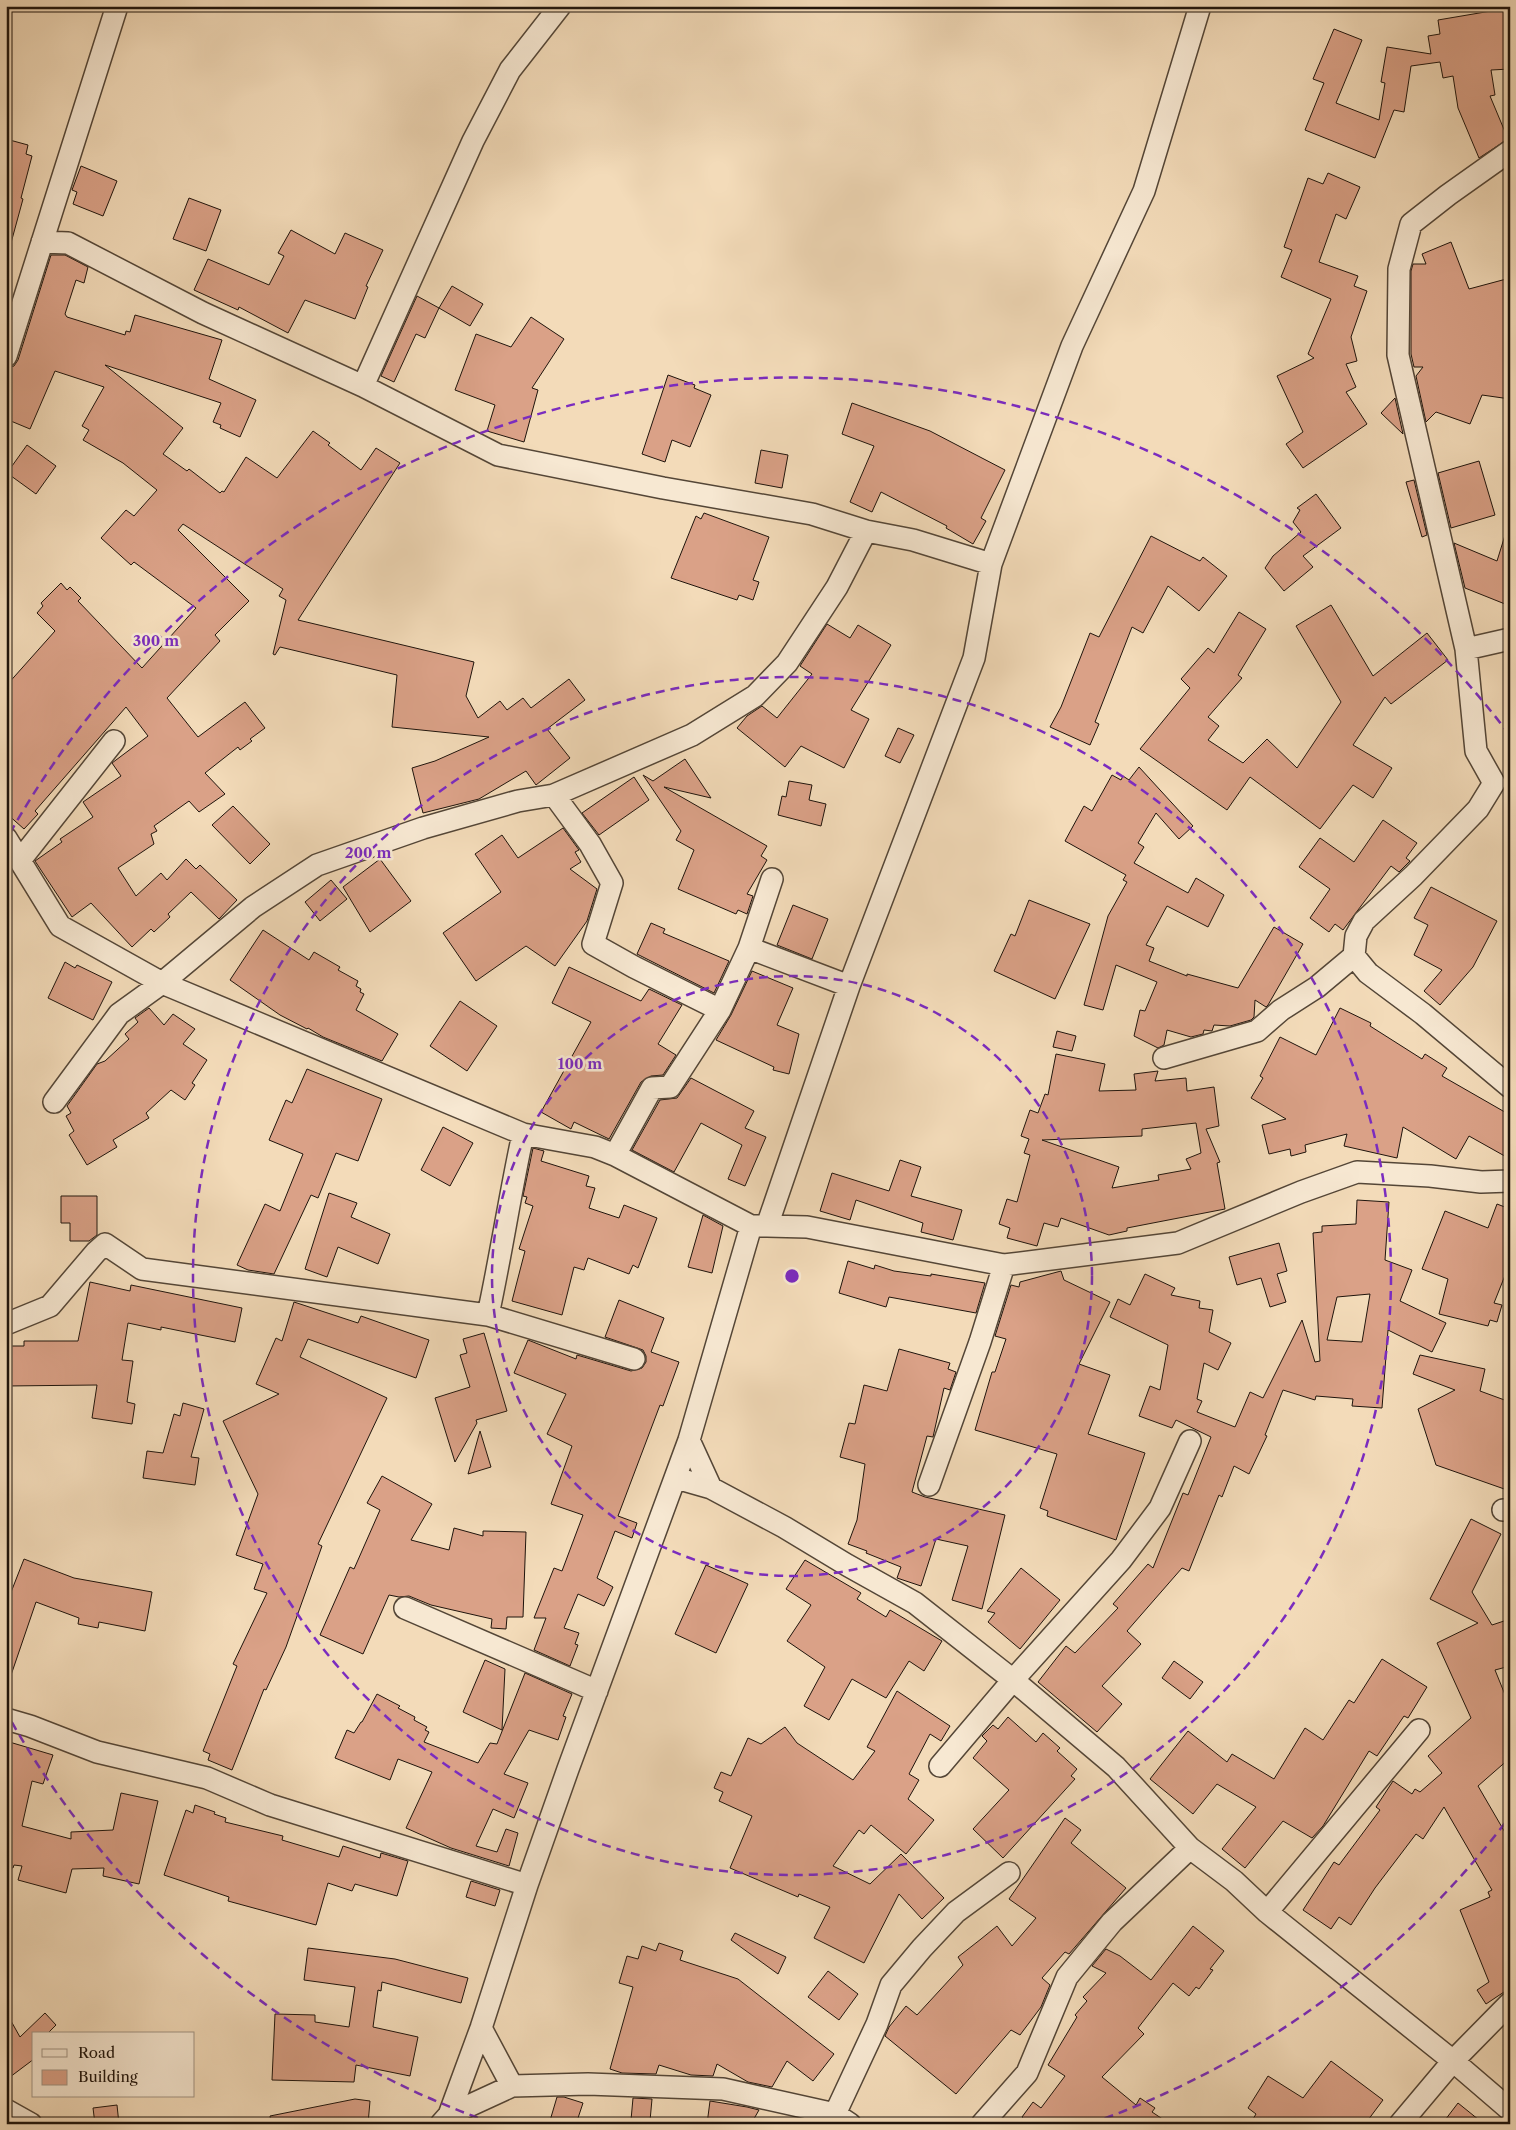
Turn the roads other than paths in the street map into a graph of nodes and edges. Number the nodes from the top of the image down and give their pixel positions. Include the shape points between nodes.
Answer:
1 (117, 6) edge
2 (560, 6) edge
3 (1200, 6) edge
4 (1510, 151) edge
5 (42, 242) junction
6 (6, 356) edge
7 (363, 386) junction
8 (866, 531) junction
9 (991, 564) junction
10 (1510, 639) edge
11 (1466, 648) junction
12 (114, 741) dead end
13 (554, 795) junction
14 (6, 838) edge
15 (21, 859) junction
16 (772, 879) dead end
17 (749, 948) junction
18 (1354, 956) junction
19 (162, 983) junction
20 (849, 986) junction
21 (720, 1010) junction
22 (1164, 1058) dead end
23 (1510, 1087) edge
24 (54, 1102) dead end
25 (523, 1134) junction
26 (615, 1155) junction
27 (1510, 1181) edge
28 (759, 1226) junction
29 (1004, 1265) junction
30 (488, 1314) junction
31 (6, 1324) edge
32 (634, 1359) dead end
33 (690, 1440) junction
34 (1190, 1441) dead end
35 (676, 1478) junction
36 (930, 1485) dead end
37 (711, 1488) junction
38 (405, 1608) dead end
39 (1013, 1680) junction
40 (597, 1691) junction
41 (6, 1719) edge
42 (1418, 1730) dead end
43 (940, 1766) dead end
44 (1190, 1848) junction
45 (1008, 1873) dead end
46 (527, 1885) junction
47 (1267, 1912) junction
48 (1510, 2003) edge
49 (481, 2028) junction
50 (1453, 2061) junction
51 (512, 2086) junction
52 (6, 2110) edge
53 (1510, 2110) edge
54 (445, 2119) edge
55 (843, 2119) edge
56 (31, 2124) edge
57 (982, 2124) edge
58 (1400, 2124) edge

1 - 5 street
2 - 7 street via 510,70 473,141
3 - 9 street via 1144,191 1072,346
4 - 11 street via 1411,224 1399,269 1398,355
5 - 6 street
5 - 7 street via 68,243 203,312
7 - 8 street via 498,455 812,514
8 - 9 street via 913,540
8 - 13 street via 837,587 787,663 755,696 692,735
9 - 20 street via 974,658
10 - 11 street
11 - 18 street via 1476,751 1494,783 1478,809 1364,921 1356,936
12 - 15 street
13 - 19 street via 518,801 423,828 317,865 253,907
13 - 21 street via 590,844 612,882 593,944
14 - 15 street
15 - 19 street via 60,926
16 - 17 street
17 - 20 street
17 - 21 street
18 - 22 street via 1257,1031
18 - 23 street via 1368,973
19 - 24 street via 119,1014
19 - 25 street
20 - 28 street
21 - 26 street via 670,1087 652,1088
25 - 26 street via 595,1147
25 - 30 street
26 - 28 street
27 - 29 street via 1481,1182 1357,1172 1178,1243
28 - 29 street via 807,1227
28 - 33 street
29 - 36 street
30 - 31 street via 142,1269 106,1244 50,1306
30 - 32 street
33 - 35 street
33 - 37 street
34 - 39 street via 1160,1508 1121,1560
35 - 37 street
35 - 40 street
37 - 39 street via 915,1603
38 - 40 street
39 - 43 street
39 - 44 street via 1116,1766
40 - 46 street
41 - 46 street via 97,1752 207,1778 270,1805
42 - 47 street
44 - 47 street via 1234,1881
44 - 57 street via 1112,1922 1067,1977 1027,2073
45 - 55 street via 956,1912 891,1985
46 - 49 street
47 - 50 street
48 - 50 street
49 - 51 street
49 - 54 street
50 - 53 street
50 - 58 street
51 - 54 street
51 - 55 street via 588,2084 723,2090
52 - 56 street

